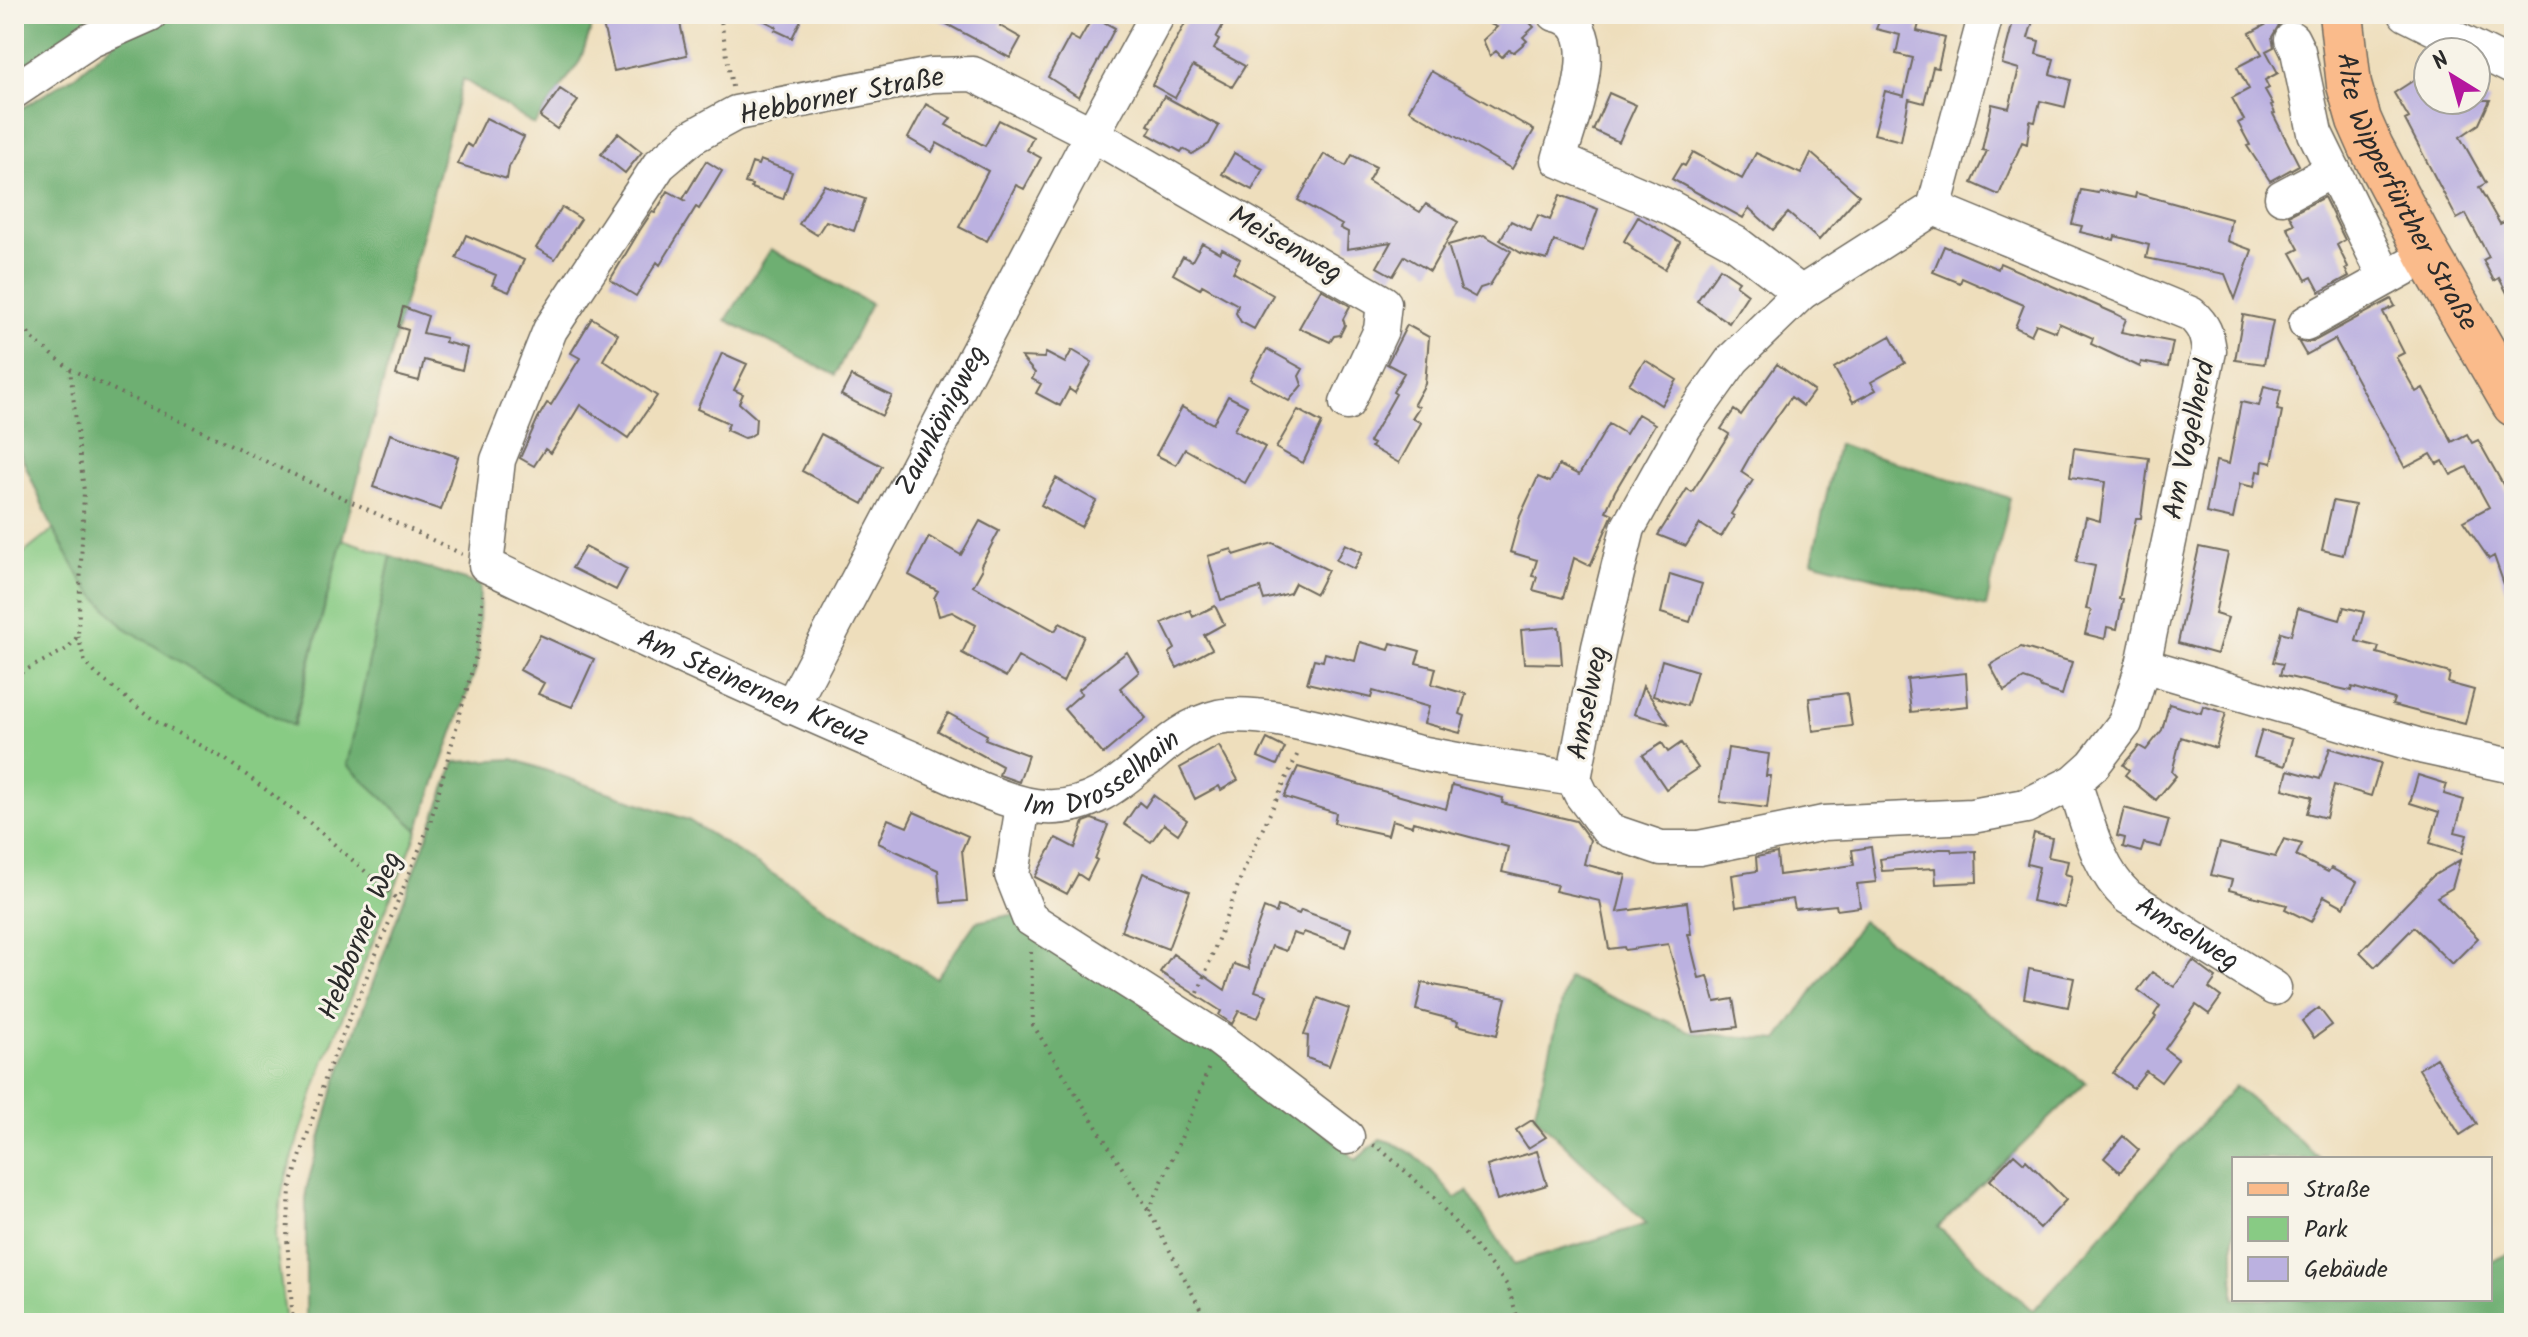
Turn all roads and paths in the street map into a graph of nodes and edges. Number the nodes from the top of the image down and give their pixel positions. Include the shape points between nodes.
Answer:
1 (150, 14) edge
2 (720, 14) edge
3 (1158, 14) edge
4 (1555, 14) edge
5 (1986, 14) edge
6 (2341, 14) edge
7 (2406, 14) edge
8 (2292, 39) dead end
9 (2514, 68) edge
10 (14, 91) edge
11 (736, 113) junction
12 (1092, 134) junction
13 (2333, 170) junction
14 (2282, 197) dead end
15 (1934, 208) junction
16 (2428, 255) junction
17 (2386, 278) junction
18 (1801, 293) junction
19 (14, 313) edge
20 (2306, 323) dead end
21 (70, 369) junction
22 (1347, 403) dead end
23 (2514, 404) edge
24 (486, 565) junction
25 (78, 636) junction
26 (2143, 665) junction
27 (14, 676) edge
28 (791, 707) junction
29 (1310, 726) junction
30 (2514, 764) edge
31 (1574, 779) junction
32 (2074, 782) junction
33 (1023, 805) junction
34 (398, 900) junction
35 (1029, 918) junction
36 (2274, 988) dead end
37 (1188, 1019) junction
38 (1219, 1039) junction
39 (1347, 1137) joint
40 (1149, 1211) junction
41 (293, 1323) edge
42 (1208, 1323) edge
43 (1519, 1323) edge

1 - 10 street via 89,41
2 - 11 path
3 - 12 street
4 - 18 street via 1578,27 1585,50 1559,160 1697,222 1737,244
5 - 15 street
6 - 16 main road, Alte Wipperfürther Straße via 2359,120
7 - 9 street
8 - 13 street via 2315,133
11 - 12 street, Hebborner Straße via 932,75 973,74
11 - 24 street, Hebborner Straße via 692,137 659,165 550,330 498,460
12 - 22 street, Meisenweg via 1384,303 1381,330
12 - 28 street, Zaunkönigweg
13 - 14 street
13 - 17 street
15 - 18 street, Amselweg
15 - 26 street, Am Vogelherd via 2191,314 2204,326 2209,351
16 - 17 street
16 - 23 main road, Alte Wipperfürther Straße
17 - 20 street
18 - 31 street, Amselweg via 1733,359 1685,426 1628,528
19 - 21 path via 32,338
21 - 24 path
21 - 25 path via 84,491
24 - 28 street, Am Steinernen Kreuz
24 - 34 path, Hebborner Weg via 477,652 430,823
25 - 27 path via 67,649
25 - 34 path via 85,662 96,674 155,721 225,759 310,823
26 - 30 street via 2424,747
26 - 32 street, Amselweg via 2125,723
28 - 33 street, Am Steinernen Kreuz
29 - 31 street, Im Drosselhain via 1425,754
29 - 33 street, Im Drosselhain via 1240,713 1214,718 1192,727 1090,800 1065,806
29 - 37 path via 1244,869
31 - 32 street, Amselweg via 1608,830 1661,848 1699,848 1824,823 1972,816 2026,806
32 - 36 street, Amselweg via 2113,883
33 - 35 street, Im Drosselhain via 1012,875
34 - 41 path, Hebborner Weg via 327,1073 290,1189 287,1238
35 - 37 street
35 - 40 path via 1033,1025
37 - 38 street
38 - 39 street
38 - 40 path
39 - 43 path via 1378,1147 1432,1195 1508,1286
40 - 42 path

